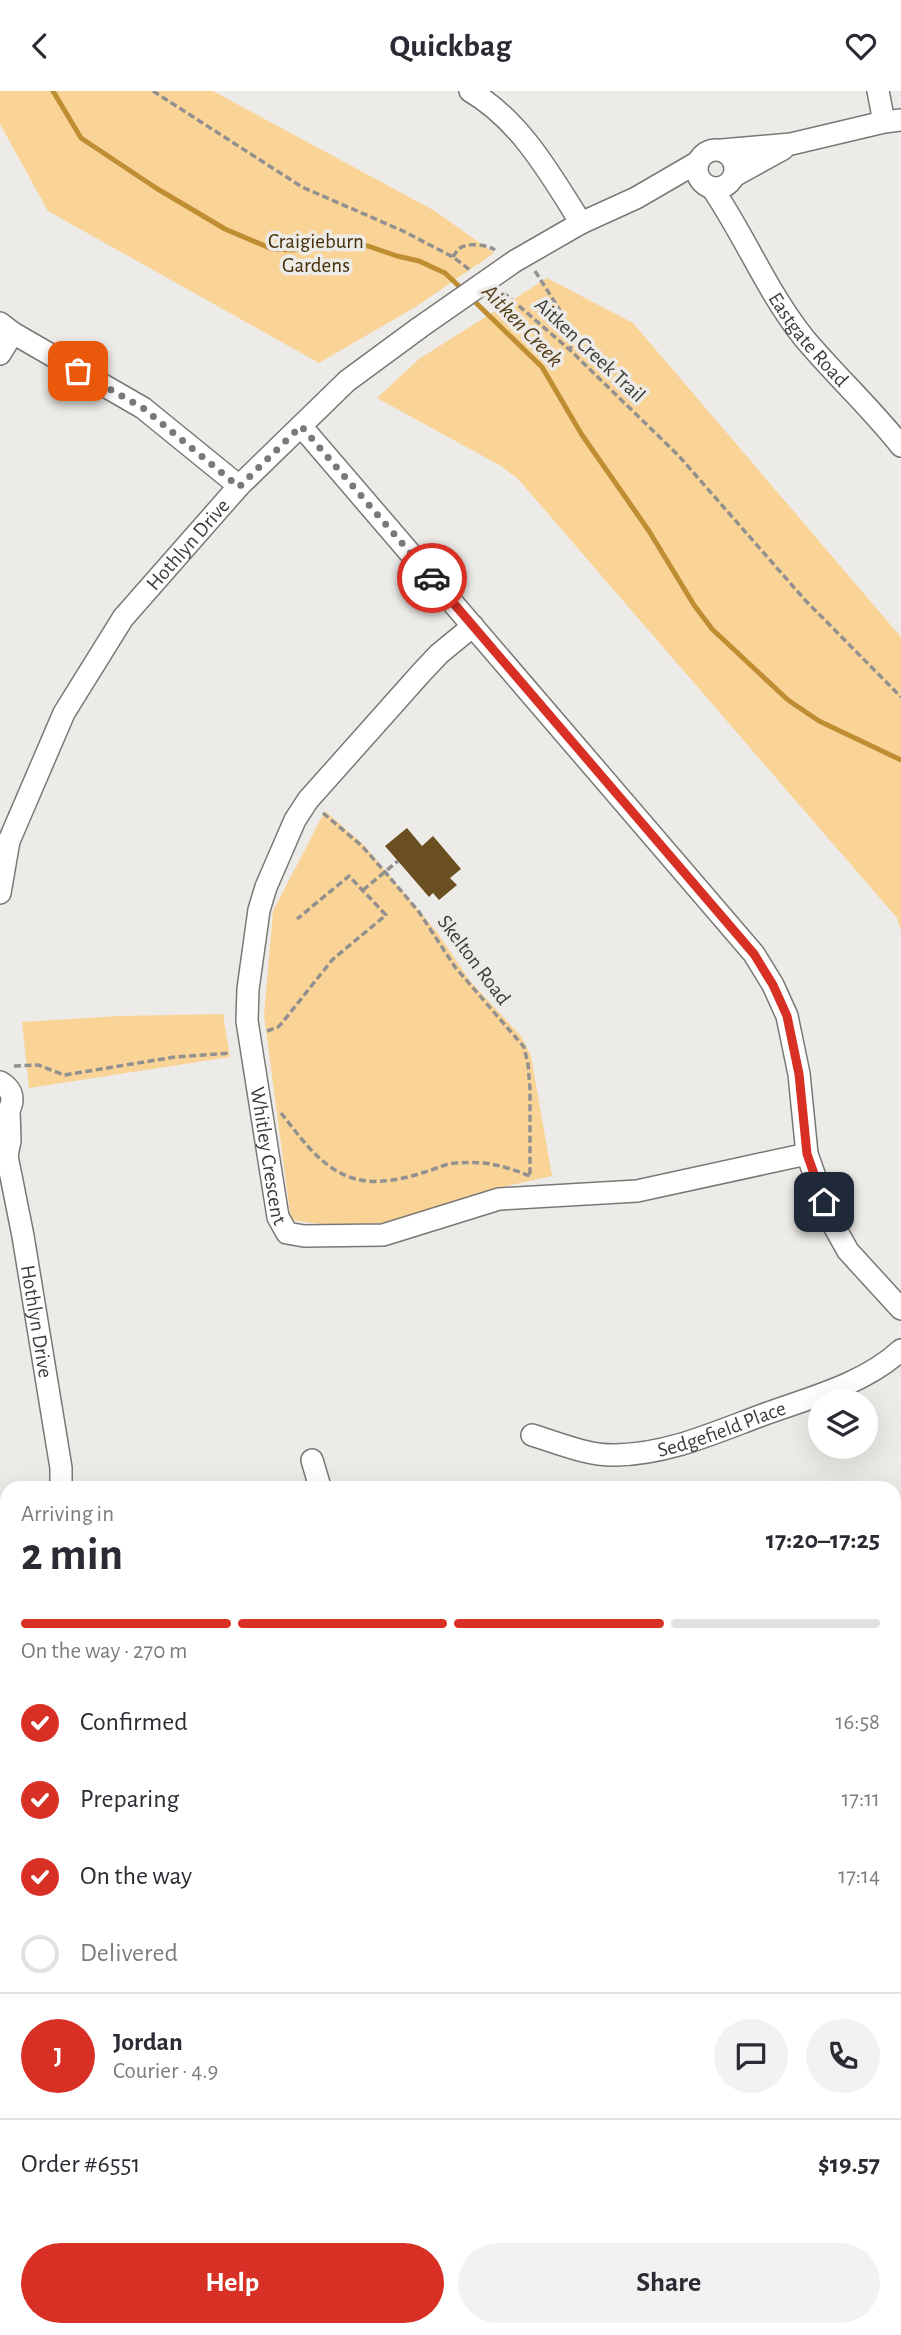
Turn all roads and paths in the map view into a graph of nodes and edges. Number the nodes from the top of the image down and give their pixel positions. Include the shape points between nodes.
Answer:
1 (153, 91) edge
2 (878, 91) edge
3 (475, 92) edge
4 (893, 121) edge
5 (791, 144) junction
6 (722, 150) junction
7 (698, 162) junction
8 (721, 183) junction
9 (636, 198) junction
10 (581, 223) junction
11 (495, 250) dead end
12 (453, 257) junction
13 (535, 271) dead end
14 (475, 273) dead end
15 (498, 289) dead end
16 (7, 328) edge
17 (572, 351) junction
18 (0, 354) edge
19 (301, 426) junction
20 (900, 442) edge
21 (239, 487) junction
22 (473, 627) junction
23 (901, 697) edge
24 (308, 800) junction
25 (398, 861) dead end
26 (385, 872) junction
27 (363, 890) junction
28 (0, 893) edge
29 (297, 919) dead end
30 (263, 1032) dead end
31 (231, 1053) dead end
32 (4, 1076) edge
33 (277, 1108) dead end
34 (5, 1114) edge
35 (4, 1150) edge
36 (807, 1154) junction
37 (901, 1309) edge
38 (901, 1350) edge
39 (532, 1435) dead end
40 (312, 1460) dead end
41 (61, 1481) edge
42 (318, 1481) edge

1 - 12 path via 302,187
2 - 4 street
3 - 10 street via 533,149
4 - 5 street, Hothlyn Drive
5 - 6 street, Hothlyn Drive
5 - 8 street, Hothlyn Drive
6 - 7 street via 705,152
6 - 8 street via 735,164
7 - 8 street via 697,173
7 - 9 street, Hothlyn Drive
8 - 9 street, Hothlyn Drive
8 - 20 street, Eastgate Road via 752,259 804,337
9 - 10 street, Hothlyn Drive
10 - 19 street, Hothlyn Drive, bridge via 515,261 419,328 347,381
11 - 12 path via 467,246
12 - 14 path
13 - 17 path via 563,315
15 - 17 path, Aitken Creek Trail
16 - 18 street
16 - 21 street via 143,408
17 - 23 path, Aitken Creek Trail via 678,455 805,600
19 - 21 street, Hothlyn Drive
19 - 22 street
21 - 28 street, Hothlyn Drive via 123,618 64,713 9,841
22 - 24 street, Whitley Crescent via 439,654
22 - 36 street via 754,954 787,1016 799,1074
24 - 26 path, Skelton Road
24 - 36 street, Whitley Crescent via 261,900 246,1004 278,1217 287,1233 383,1235 499,1199 637,1191
25 - 26 path
26 - 27 path
26 - 33 path, Skelton Road via 419,912 455,967 524,1047 530,1089 530,1176 495,1163 454,1163 396,1179 359,1181 325,1162
27 - 29 path via 349,876
27 - 30 path via 386,915 332,960 278,1027
31 - 32 path via 64,1075 38,1065
32 - 34 street, Hothlyn Drive via 12,1095
34 - 35 street, Hothlyn Drive via 10,1141
35 - 41 street, Hothlyn Drive via 23,1236
36 - 37 street via 830,1219 848,1251
38 - 39 street, Sedgefield Place via 841,1387 671,1448 612,1455
40 - 42 street

